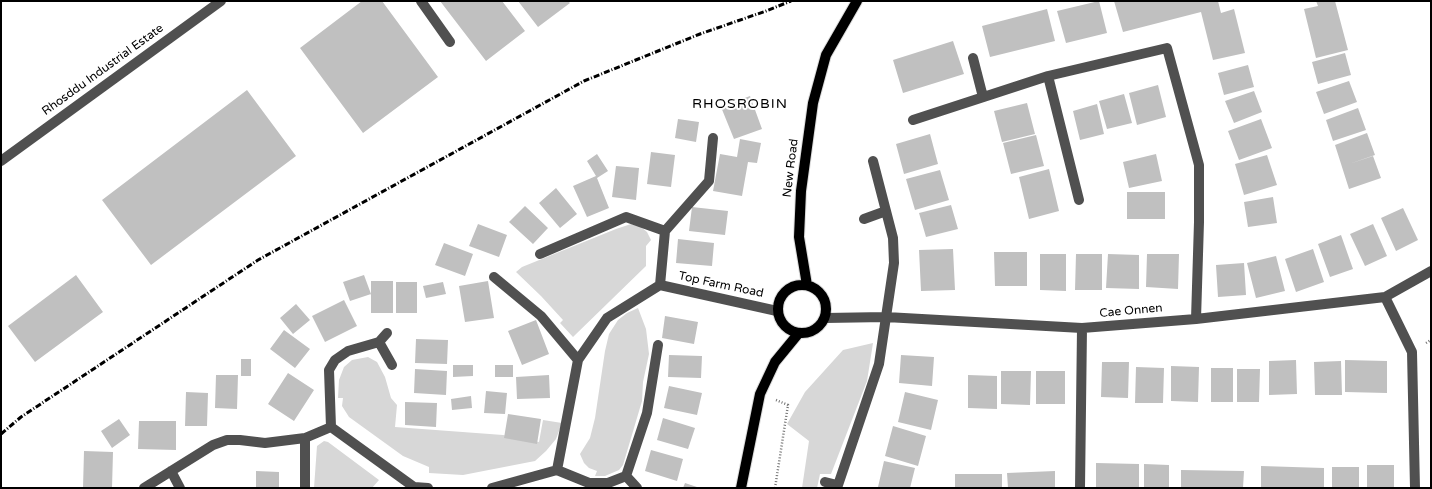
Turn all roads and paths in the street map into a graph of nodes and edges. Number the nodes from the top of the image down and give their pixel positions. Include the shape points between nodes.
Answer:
1 (221, 1) edge
2 (421, 1) edge
3 (857, 1) edge
4 (450, 42) dead end
5 (973, 58) dead end
6 (1048, 76) junction
7 (983, 98) junction
8 (912, 120) dead end
9 (713, 138) dead end
10 (1, 161) edge
11 (873, 161) dead end
12 (1079, 200) dead end
13 (886, 211) junction
14 (864, 219) dead end
15 (665, 231) junction
16 (540, 254) dead end
17 (1431, 271) edge
18 (494, 277) dead end
19 (660, 284) junction
20 (807, 285) junction
21 (1386, 297) junction
22 (777, 310) junction
23 (886, 317) junction
24 (825, 318) junction
25 (1196, 319) junction
26 (1082, 328) junction
27 (387, 333) dead end
28 (798, 334) junction
29 (379, 342) junction
30 (658, 345) dead end
31 (578, 360) junction
32 (392, 365) dead end
33 (760, 394) junction
34 (331, 427) junction
35 (304, 438) junction
36 (557, 470) junction
37 (171, 471) junction
38 (626, 476) junction
39 (826, 482) dead end
40 (837, 486) edge
41 (144, 488) edge
42 (180, 488) edge
43 (305, 488) edge
44 (428, 488) edge
45 (492, 488) edge
46 (637, 488) edge
47 (741, 488) edge
48 (775, 488) edge
49 (1080, 488) edge
50 (1414, 488) edge

1 - 10 street, Rhosddu Industrial Estate
2 - 4 street
3 - 20 main road, New Road via 826,54 812,103 801,191 799,237
5 - 7 street
6 - 7 street
6 - 12 street
6 - 25 street via 1167,48 1199,165
7 - 8 street
9 - 15 street via 709,181
11 - 13 street
13 - 14 street
13 - 23 street via 894,263
15 - 16 street via 626,217
15 - 19 street, Top Farm Road
17 - 21 street, Cae Onnen
18 - 31 street via 541,316
19 - 22 street, Top Farm Road
19 - 31 street, Top Farm Road via 608,318
20 - 22 main road via 786,290 781,296
20 - 24 main road via 814,288 823,298 827,309
21 - 25 street, Cae Onnen
21 - 50 street via 1412,352
22 - 28 main road via 784,326
23 - 24 street, Cae Onnen
23 - 26 street, Cae Onnen
23 - 40 street via 879,364
24 - 28 main road via 815,330
25 - 26 street, Cae Onnen
26 - 49 street
27 - 29 street
28 - 33 main road via 775,362
29 - 32 street
29 - 34 street via 348,351 335,360 329,370
30 - 38 street via 647,412
31 - 36 street, Top Farm Road
33 - 47 main road
33 - 48 path via 788,405
34 - 35 street
34 - 44 street via 414,487
35 - 37 street via 265,443 227,440 213,445
35 - 43 street
36 - 38 street via 589,483 608,483
36 - 45 street
37 - 41 street
37 - 42 street
38 - 46 street
39 - 40 street

